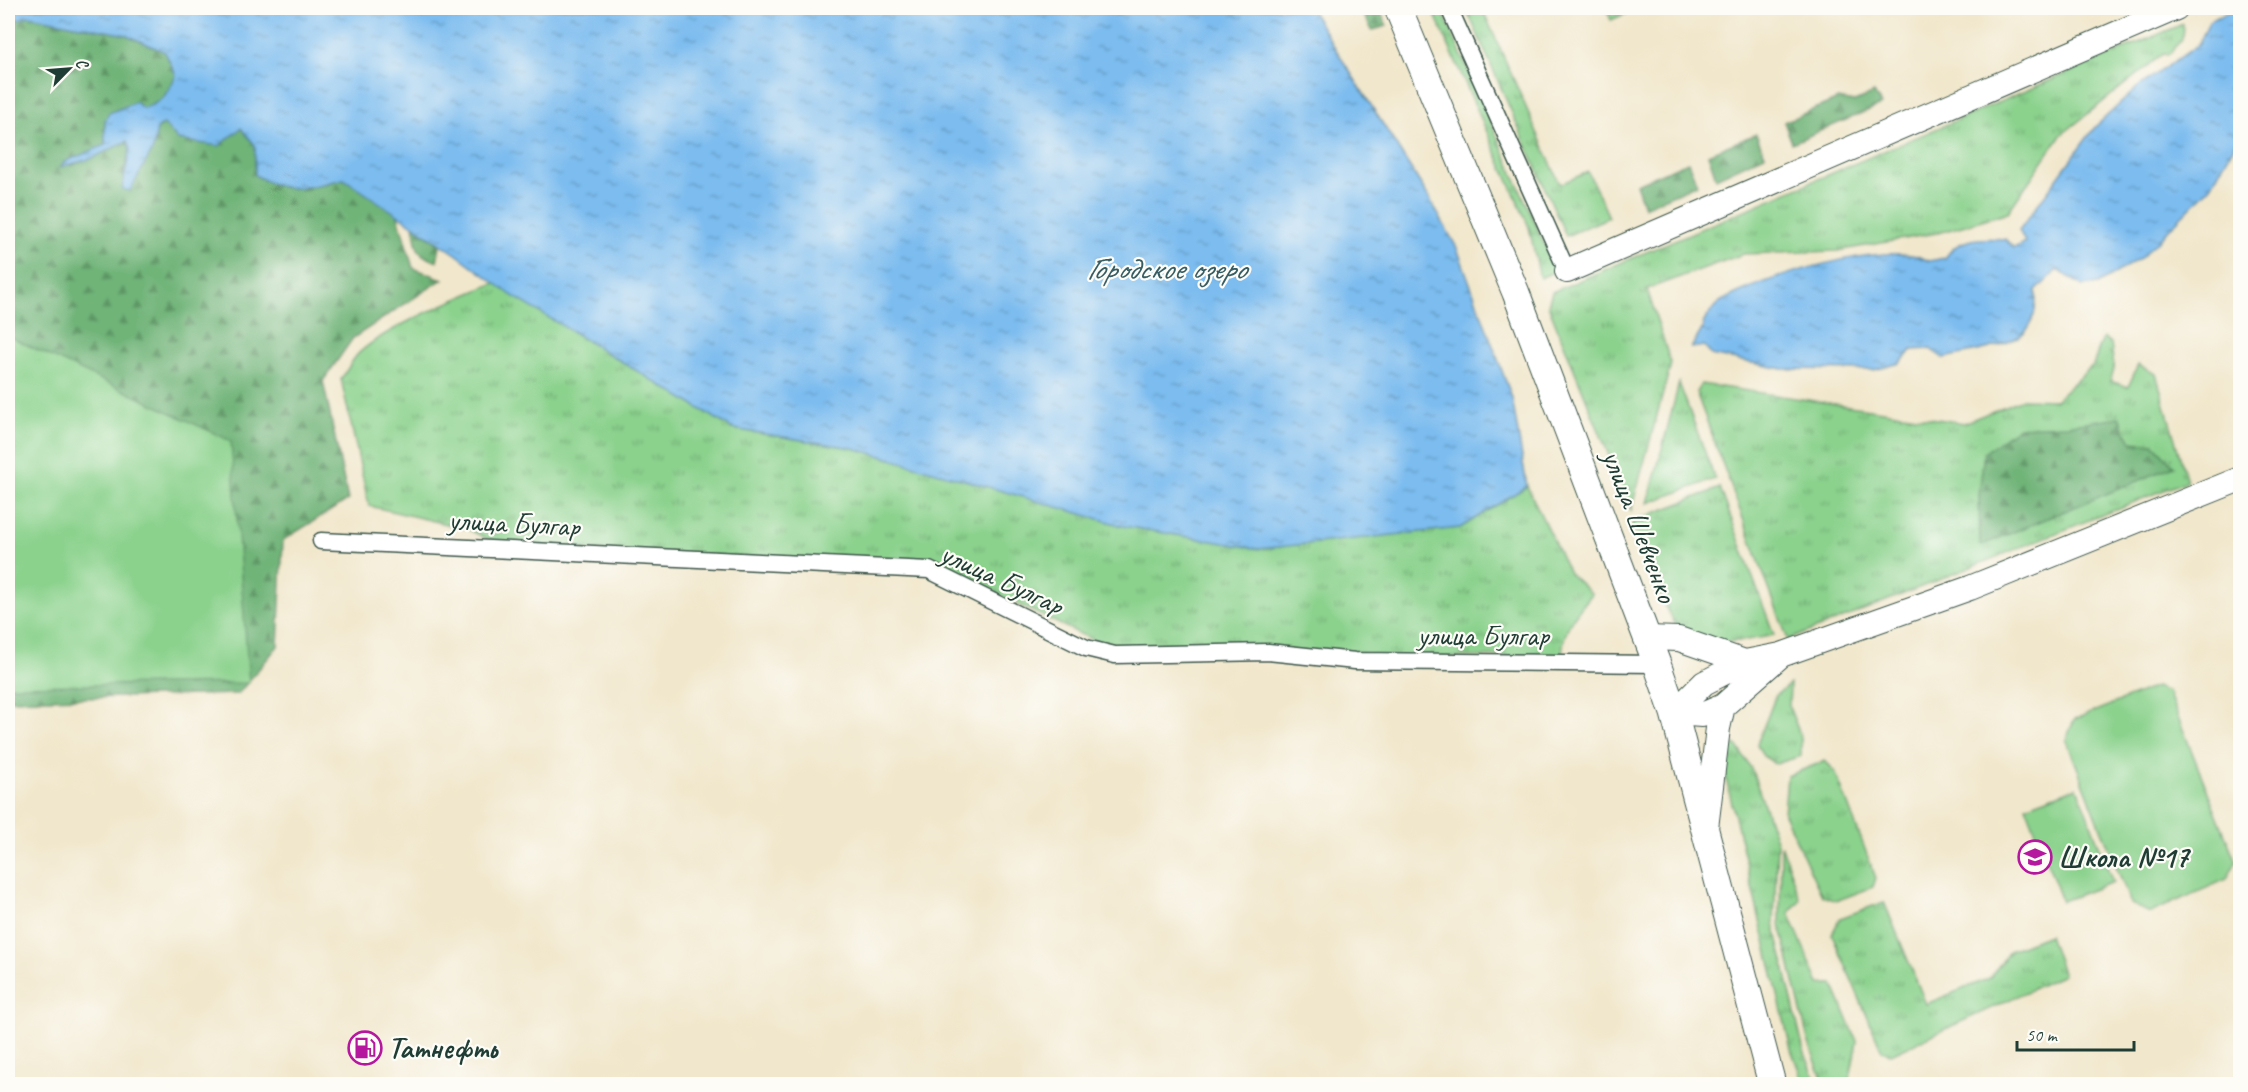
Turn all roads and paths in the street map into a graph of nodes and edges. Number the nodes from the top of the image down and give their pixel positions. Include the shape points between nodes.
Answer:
1 (1398, 8) edge
2 (1449, 8) edge
3 (2175, 8) edge
4 (1567, 271) joint
5 (2241, 479) edge
6 (321, 541) dead end
7 (1647, 638) junction
8 (1781, 655) junction
9 (1745, 662) junction
10 (1657, 664) junction
11 (1723, 706) junction
12 (1674, 713) junction
13 (1705, 834) junction
14 (1772, 1084) edge

1 - 7 main road, улица Шевченко via 1516,293
2 - 4 street
3 - 4 street
5 - 8 street via 1970,588
6 - 10 street, улица Булгар via 929,570 1086,648 1115,655 1268,652 1355,661
7 - 9 street via 1679,639
7 - 10 main road, улица Шевченко
8 - 9 street
8 - 11 street
9 - 12 street via 1704,683
10 - 12 main road, улица Шевченко
11 - 12 street via 1702,715
11 - 13 street
12 - 13 main road, улица Шевченко
13 - 14 main road, улица Шевченко

